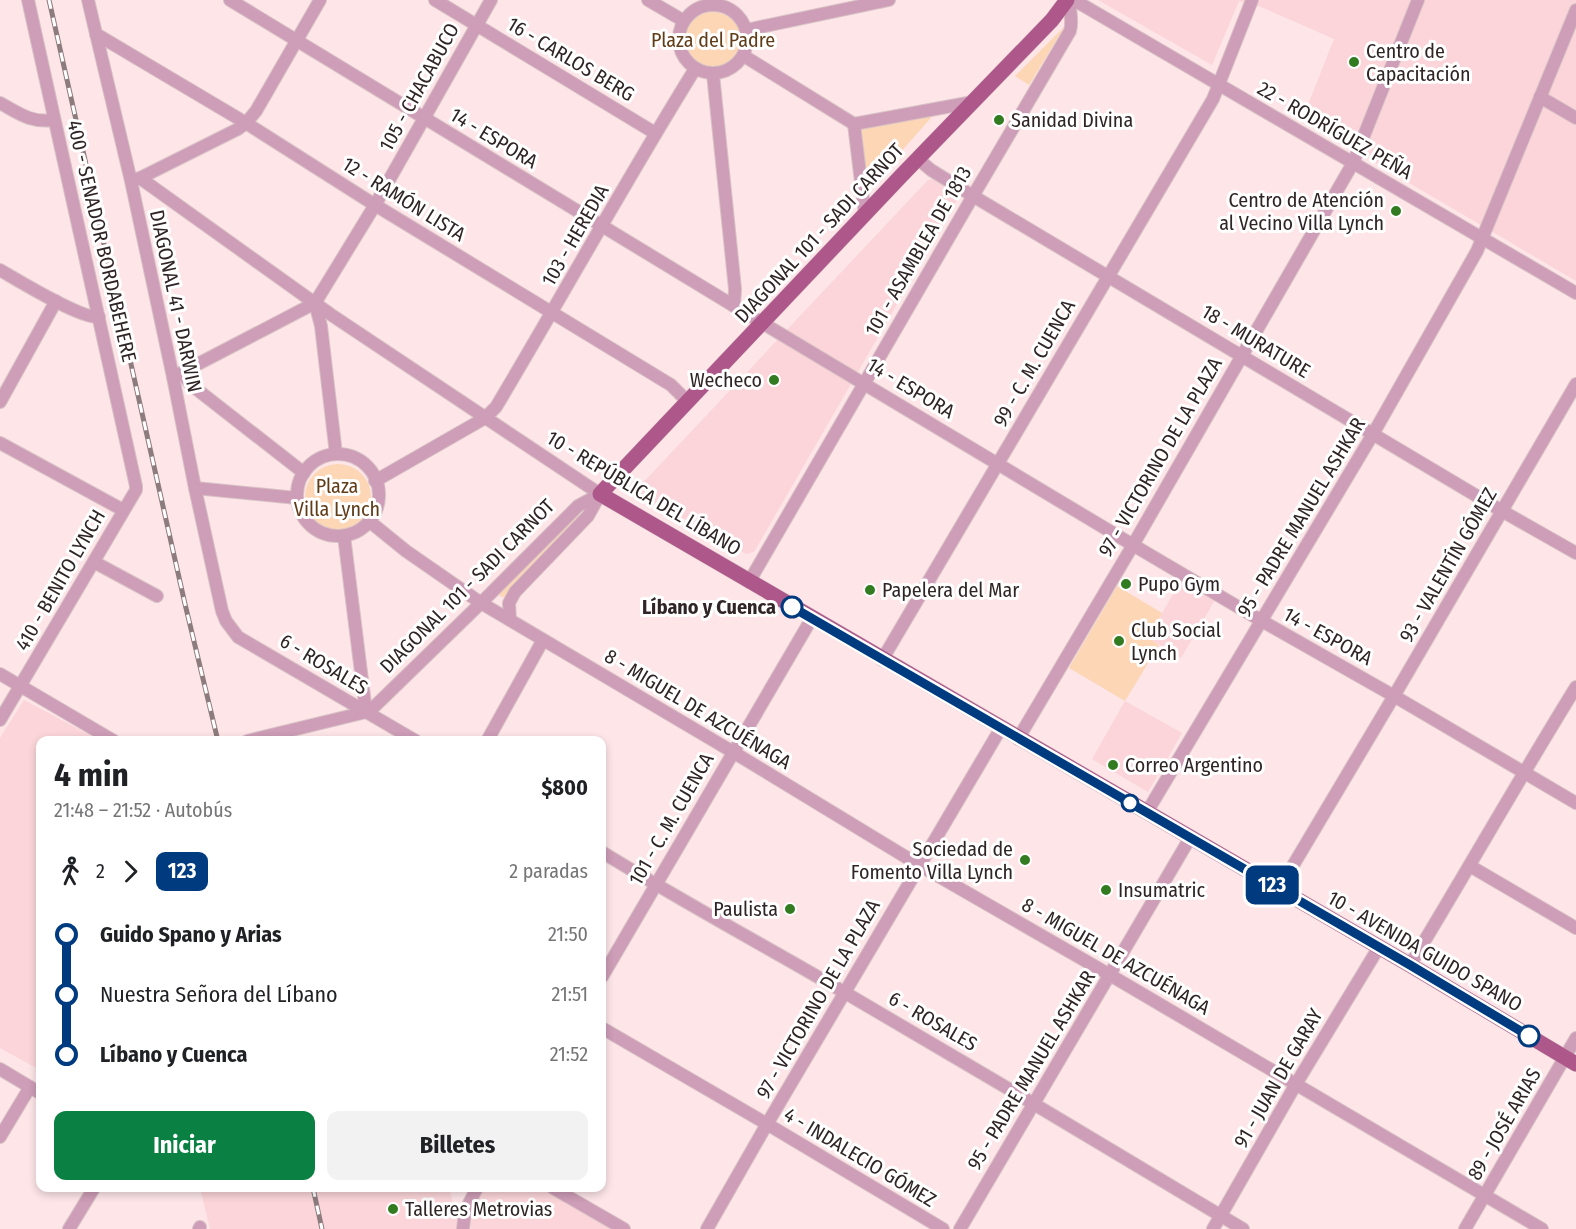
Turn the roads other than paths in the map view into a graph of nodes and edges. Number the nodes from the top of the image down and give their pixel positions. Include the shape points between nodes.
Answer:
1 (28, 0) edge
2 (88, 0) edge
3 (230, 0) edge
4 (320, 0) edge
5 (435, 0) edge
6 (491, 0) edge
7 (648, 0) edge
8 (889, 0) edge
9 (1068, 0) edge
10 (1074, 0) edge
11 (1252, 0) edge
12 (1418, 0) edge
13 (732, 4) edge
14 (1576, 10) edge
15 (684, 21) junction
16 (477, 25) junction
17 (746, 30) junction
18 (96, 34) junction
19 (296, 41) junction
20 (744, 56) junction
21 (695, 69) junction
22 (713, 74) junction
23 (1219, 85) junction
24 (1540, 97) junction
25 (974, 102) junction
26 (0, 104) edge
27 (1576, 118) edge
28 (424, 119) junction
29 (54, 120) junction
30 (246, 123) junction
31 (854, 124) junction
32 (655, 133) junction
33 (918, 159) junction
34 (1353, 163) junction
35 (136, 180) junction
36 (972, 196) junction
37 (375, 205) junction
38 (864, 215) junction
39 (603, 225) junction
40 (1483, 238) junction
41 (0, 270) edge
42 (1108, 276) junction
43 (1576, 293) edge
44 (56, 301) junction
45 (315, 303) junction
46 (734, 306) junction
47 (553, 313) junction
48 (99, 317) junction
49 (763, 323) junction
50 (1242, 355) junction
51 (178, 375) junction
52 (864, 383) junction
53 (1576, 384) edge
54 (0, 402) edge
55 (688, 402) junction
56 (484, 418) junction
57 (1372, 434) junction
58 (0, 443) edge
59 (336, 454) junction
60 (998, 463) junction
61 (304, 473) junction
62 (375, 481) junction
63 (195, 488) junction
64 (136, 490) joint
65 (600, 494) junction
66 (297, 498) junction
67 (123, 510) junction
68 (1502, 511) junction
69 (369, 522) junction
70 (344, 536) junction
71 (1133, 544) junction
72 (1576, 553) edge
73 (94, 562) junction
74 (749, 582) junction
75 (157, 596) dead end
76 (481, 603) junction
77 (222, 611) joint
78 (812, 618) junction
79 (510, 620) junction
80 (1262, 621) junction
81 (543, 640) junction
82 (882, 660) junction
83 (0, 674) edge
84 (21, 687) junction
85 (1576, 687) edge
86 (1394, 696) junction
87 (366, 712) junction
88 (0, 720) edge
89 (1000, 728) junction
90 (105, 736) edge
91 (268, 736) edge
92 (407, 736) edge
93 (490, 736) edge
94 (1018, 739) junction
95 (733, 752) junction
96 (1523, 772) junction
97 (1576, 803) edge
98 (1147, 812) junction
99 (1190, 838) junction
100 (606, 854) edge
101 (919, 865) junction
102 (1470, 866) junction
103 (655, 885) junction
104 (1279, 889) junction
105 (1576, 928) edge
106 (1378, 947) junction
107 (1410, 965) junction
108 (606, 970) edge
109 (1110, 975) junction
110 (846, 993) junction
111 (606, 1030) edge
112 (1576, 1038) edge
113 (1570, 1061) edge
114 (0, 1069) edge
115 (1296, 1084) junction
116 (35, 1090) edge
117 (1035, 1103) junction
118 (768, 1124) junction
119 (0, 1137) edge
120 (92, 1192) edge
121 (475, 1192) edge
122 (560, 1192) edge
123 (1485, 1196) junction
124 (1220, 1216) junction
125 (69, 1229) edge
126 (463, 1229) edge
127 (624, 1229) edge
128 (707, 1229) edge
129 (943, 1229) edge
130 (960, 1229) edge
131 (1213, 1229) edge
132 (1243, 1229) edge
133 (1465, 1229) edge
134 (1542, 1229) edge

1 - 29 street, 400 - SENADOR BORDABEHERE
2 - 18 street, DIAGONAL 41 - DARWIN
3 - 19 street, 14 - ESPORA
4 - 19 street
5 - 16 street, 16 - CARLOS BERG
6 - 16 street, 105 - CHACABUCO
7 - 15 street
8 - 17 street
9 - 25 main road, DIAGONAL 101 - SADI CARNOT
9 - 36 street, 101 - ASAMBLEA DE 1813 via 1070,32
10 - 23 street, 22 - RODRÍGUEZ PEÑA
11 - 23 street, 99 - C. M. CUENCA
12 - 34 street, 97 - VICTORINO DE LA PLAZA
13 - 15 street via 699,7
13 - 17 street
14 - 24 street, 95 - PADRE MANUEL ASHKAR
15 - 21 street via 680,31 681,52
16 - 28 street, 105 - CHACABUCO
16 - 32 street, 16 - CARLOS BERG
17 - 20 street
18 - 30 street, 12 - RAMÓN LISTA
18 - 35 street, DIAGONAL 41 - DARWIN
19 - 28 street, 14 - ESPORA
19 - 30 street
20 - 22 street via 731,69
20 - 31 street
21 - 22 street
21 - 32 street, 103 - HEREDIA
22 - 46 street
23 - 34 street, 22 - RODRÍGUEZ PEÑA
23 - 42 street, 99 - C. M. CUENCA
24 - 27 street
24 - 40 street, 95 - PADRE MANUEL ASHKAR
25 - 31 street
25 - 33 main road, DIAGONAL 101 - SADI CARNOT
26 - 29 street via 33,120
28 - 37 street, 105 - CHACABUCO
28 - 39 street, 14 - ESPORA
29 - 48 street, 400 - SENADOR BORDABEHERE
30 - 35 street
30 - 37 street, 12 - RAMÓN LISTA
31 - 38 street
32 - 39 street, 103 - HEREDIA
33 - 36 street, 18 - MURATURE
33 - 38 main road, DIAGONAL 101 - SADI CARNOT
34 - 40 street, 22 - RODRÍGUEZ PEÑA
34 - 50 street, 97 - VICTORINO DE LA PLAZA
35 - 45 street, 10 - REPÚBLICA DEL LÍBANO
35 - 51 street, DIAGONAL 41 - DARWIN
36 - 42 street, 18 - MURATURE
36 - 52 street, 101 - ASAMBLEA DE 1813
37 - 45 street, 105 - CHACABUCO
37 - 47 street, 12 - RAMÓN LISTA
38 - 49 main road, DIAGONAL 101 - SADI CARNOT
39 - 46 street, 14 - ESPORA
39 - 47 street, 103 - HEREDIA
40 - 43 street, 22 - RODRÍGUEZ PEÑA
40 - 57 street, 95 - PADRE MANUEL ASHKAR
41 - 44 street
42 - 50 street, 18 - MURATURE
42 - 60 street, 99 - C. M. CUENCA
44 - 48 street
44 - 54 street
45 - 51 street
45 - 56 street, 10 - REPÚBLICA DEL LÍBANO
45 - 59 street
46 - 49 street, 14 - ESPORA
47 - 55 street, 12 - RAMÓN LISTA via 671,385
47 - 56 street, 103 - HEREDIA via 496,407
48 - 64 street, 400 - SENADOR BORDABEHERE
49 - 52 street, 14 - ESPORA
49 - 55 main road, DIAGONAL 101 - SADI CARNOT
50 - 57 street, 18 - MURATURE
50 - 71 street, 97 - VICTORINO DE LA PLAZA
51 - 61 street
51 - 63 street, DIAGONAL 41 - DARWIN
52 - 60 street, 14 - ESPORA
52 - 74 street, 101 - ASAMBLEA DE 1813
53 - 68 street, 93 - VALENTÍN GÓMEZ
55 - 65 main road, DIAGONAL 101 - SADI CARNOT
56 - 62 street, 103 - HEREDIA
56 - 65 street, 10 - REPÚBLICA DEL LÍBANO
57 - 68 street, 18 - MURATURE
57 - 80 street, 95 - PADRE MANUEL ASHKAR
58 - 67 street
59 - 61 street via 313,463
59 - 62 street via 356,459
60 - 71 street, 14 - ESPORA
60 - 82 street, 99 - C. M. CUENCA
61 - 66 street
62 - 69 street via 378,500
63 - 66 street
63 - 77 street, DIAGONAL 41 - DARWIN
64 - 67 street, 410 - BENITO LYNCH
65 - 74 main road, 10 - REPÚBLICA DEL LÍBANO
65 - 76 street, DIAGONAL 101 - SADI CARNOT via 578,506
65 - 79 street, DIAGONAL 101 - SADI CARNOT via 588,516 514,592 509,603
66 - 70 street via 312,527 329,535
67 - 73 street, 410 - BENITO LYNCH
68 - 72 street, 18 - MURATURE
68 - 86 street, 93 - VALENTÍN GÓMEZ
69 - 70 street
69 - 76 street, 8 - MIGUEL DE AZCUÉNAGA
70 - 87 street
71 - 80 street, 14 - ESPORA
71 - 94 street, 97 - VICTORINO DE LA PLAZA
73 - 75 street
73 - 84 street, 410 - BENITO LYNCH
74 - 78 main road, 10 - REPÚBLICA DEL LÍBANO
76 - 79 street, 8 - MIGUEL DE AZCUÉNAGA
76 - 87 street, DIAGONAL 101 - SADI CARNOT
77 - 87 street, 6 - ROSALES via 238,637
78 - 82 main road, 10 - REPÚBLICA DEL LÍBANO
78 - 95 street, 101 - C. M. CUENCA
79 - 81 street, 8 - MIGUEL DE AZCUÉNAGA
80 - 86 street, 14 - ESPORA
80 - 98 street, 95 - PADRE MANUEL ASHKAR
81 - 93 street
81 - 95 street, 8 - MIGUEL DE AZCUÉNAGA
82 - 89 main road, 10 - REPÚBLICA DEL LÍBANO
83 - 84 street
84 - 88 street, 410 - BENITO LYNCH
84 - 90 street
85 - 96 street
86 - 96 street, 14 - ESPORA
86 - 104 street, 93 - VALENTÍN GÓMEZ
87 - 91 street
87 - 92 street, 6 - ROSALES
89 - 94 main road, 10 - REPÚBLICA DEL LÍBANO
89 - 101 street, 97 - VICTORINO DE LA PLAZA
94 - 98 main road, 10 - REPÚBLICA DEL LÍBANO
95 - 101 street, 8 - MIGUEL DE AZCUÉNAGA
95 - 103 street, 101 - C. M. CUENCA
96 - 97 street, 14 - ESPORA
96 - 102 street
98 - 99 main road, 10 - REPÚBLICA DEL LÍBANO
99 - 104 main road, 10 - AVENIDA GUIDO SPANO
99 - 109 street, 95 - PADRE MANUEL ASHKAR
100 - 103 street, 6 - ROSALES
101 - 109 street, 8 - MIGUEL DE AZCUÉNAGA
101 - 110 street, 97 - VICTORINO DE LA PLAZA
102 - 105 street
102 - 107 street
103 - 108 street, 101 - C. M. CUENCA
103 - 110 street, 6 - ROSALES
104 - 106 main road, 10 - AVENIDA GUIDO SPANO
106 - 107 main road, 10 - AVENIDA GUIDO SPANO
106 - 115 street, 91 - JUAN DE GARAY
107 - 113 main road, 10 - AVENIDA GUIDO SPANO
109 - 115 street, 8 - MIGUEL DE AZCUÉNAGA
109 - 117 street, 95 - PADRE MANUEL ASHKAR
110 - 117 street, 6 - ROSALES
110 - 118 street, 97 - VICTORINO DE LA PLAZA
111 - 118 street, 4 - INDALECIO GÓMEZ
112 - 113 street, 89 - JOSÉ ARIAS
113 - 123 street, 89 - JOSÉ ARIAS
114 - 116 street
115 - 123 street, 8 - MIGUEL DE AZCUÉNAGA
115 - 124 street, 91 - JUAN DE GARAY
116 - 119 street
117 - 124 street, 6 - ROSALES
117 - 130 street, 95 - PADRE MANUEL ASHKAR
118 - 128 street, 97 - VICTORINO DE LA PLAZA
118 - 129 street, 4 - INDALECIO GÓMEZ
120 - 125 street
121 - 126 street via 465,1211
122 - 127 street
123 - 133 street, 89 - JOSÉ ARIAS
123 - 134 street, 8 - MIGUEL DE AZCUÉNAGA
124 - 131 street, 91 - JUAN DE GARAY
124 - 132 street, 6 - ROSALES

